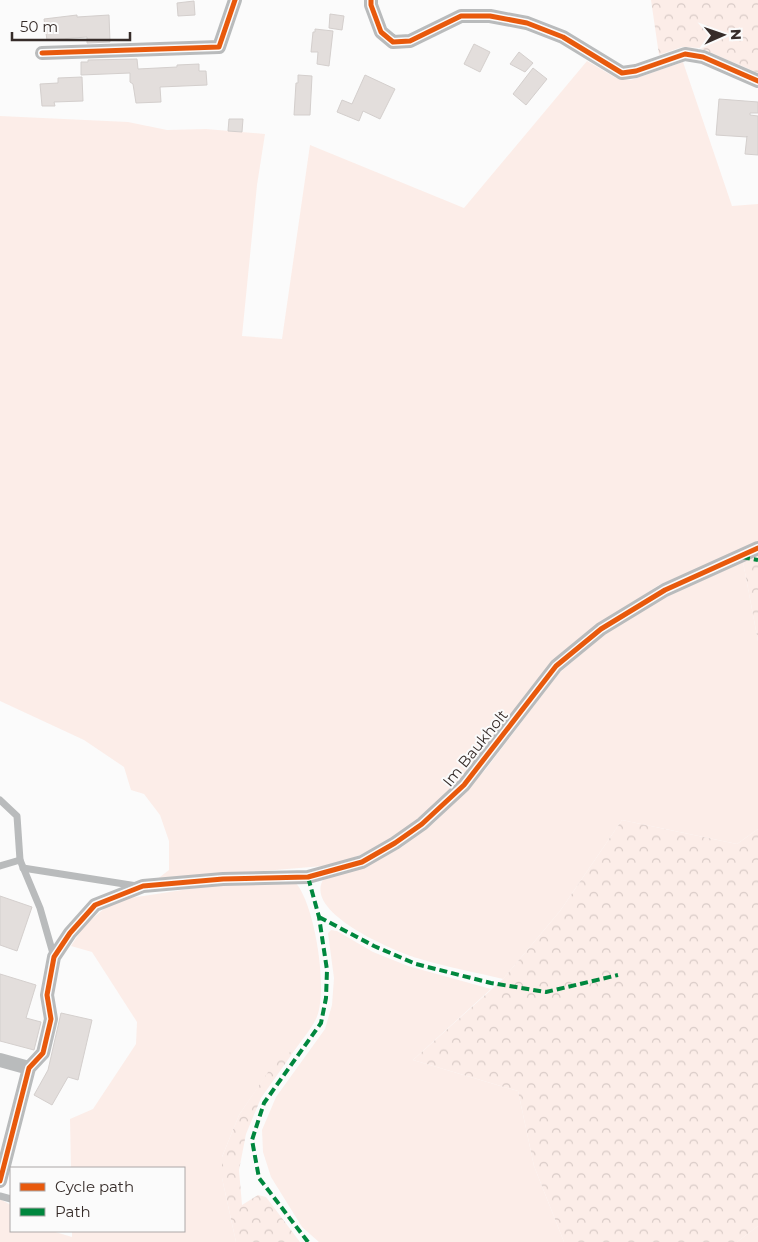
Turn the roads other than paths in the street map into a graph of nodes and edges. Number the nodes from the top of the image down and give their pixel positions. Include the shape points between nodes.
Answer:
1 (234, 0) edge
2 (370, 0) edge
3 (42, 52) dead end
4 (758, 82) edge
5 (758, 548) edge
6 (0, 800) edge
7 (20, 860) junction
8 (0, 866) edge
9 (23, 868) junction
10 (142, 886) junction
11 (54, 958) junction
12 (0, 1060) edge
13 (29, 1068) junction
14 (0, 1181) edge

1 - 3 street via 219,47
2 - 4 street via 381,32 393,42 410,41 461,16 490,16 527,23 562,37 622,72 636,71 685,54 703,57
5 - 10 street, Im Baukholt via 665,590 601,629 556,666 464,785 422,824 362,862 308,877 223,878
6 - 7 lane via 17,816
7 - 8 lane
7 - 9 lane
9 - 10 lane
9 - 11 lane via 40,908
10 - 11 street, Im Baukholt via 95,905 70,933
11 - 13 street, Im Baukholt via 47,995 51,1020 43,1053
12 - 13 street
13 - 14 street

